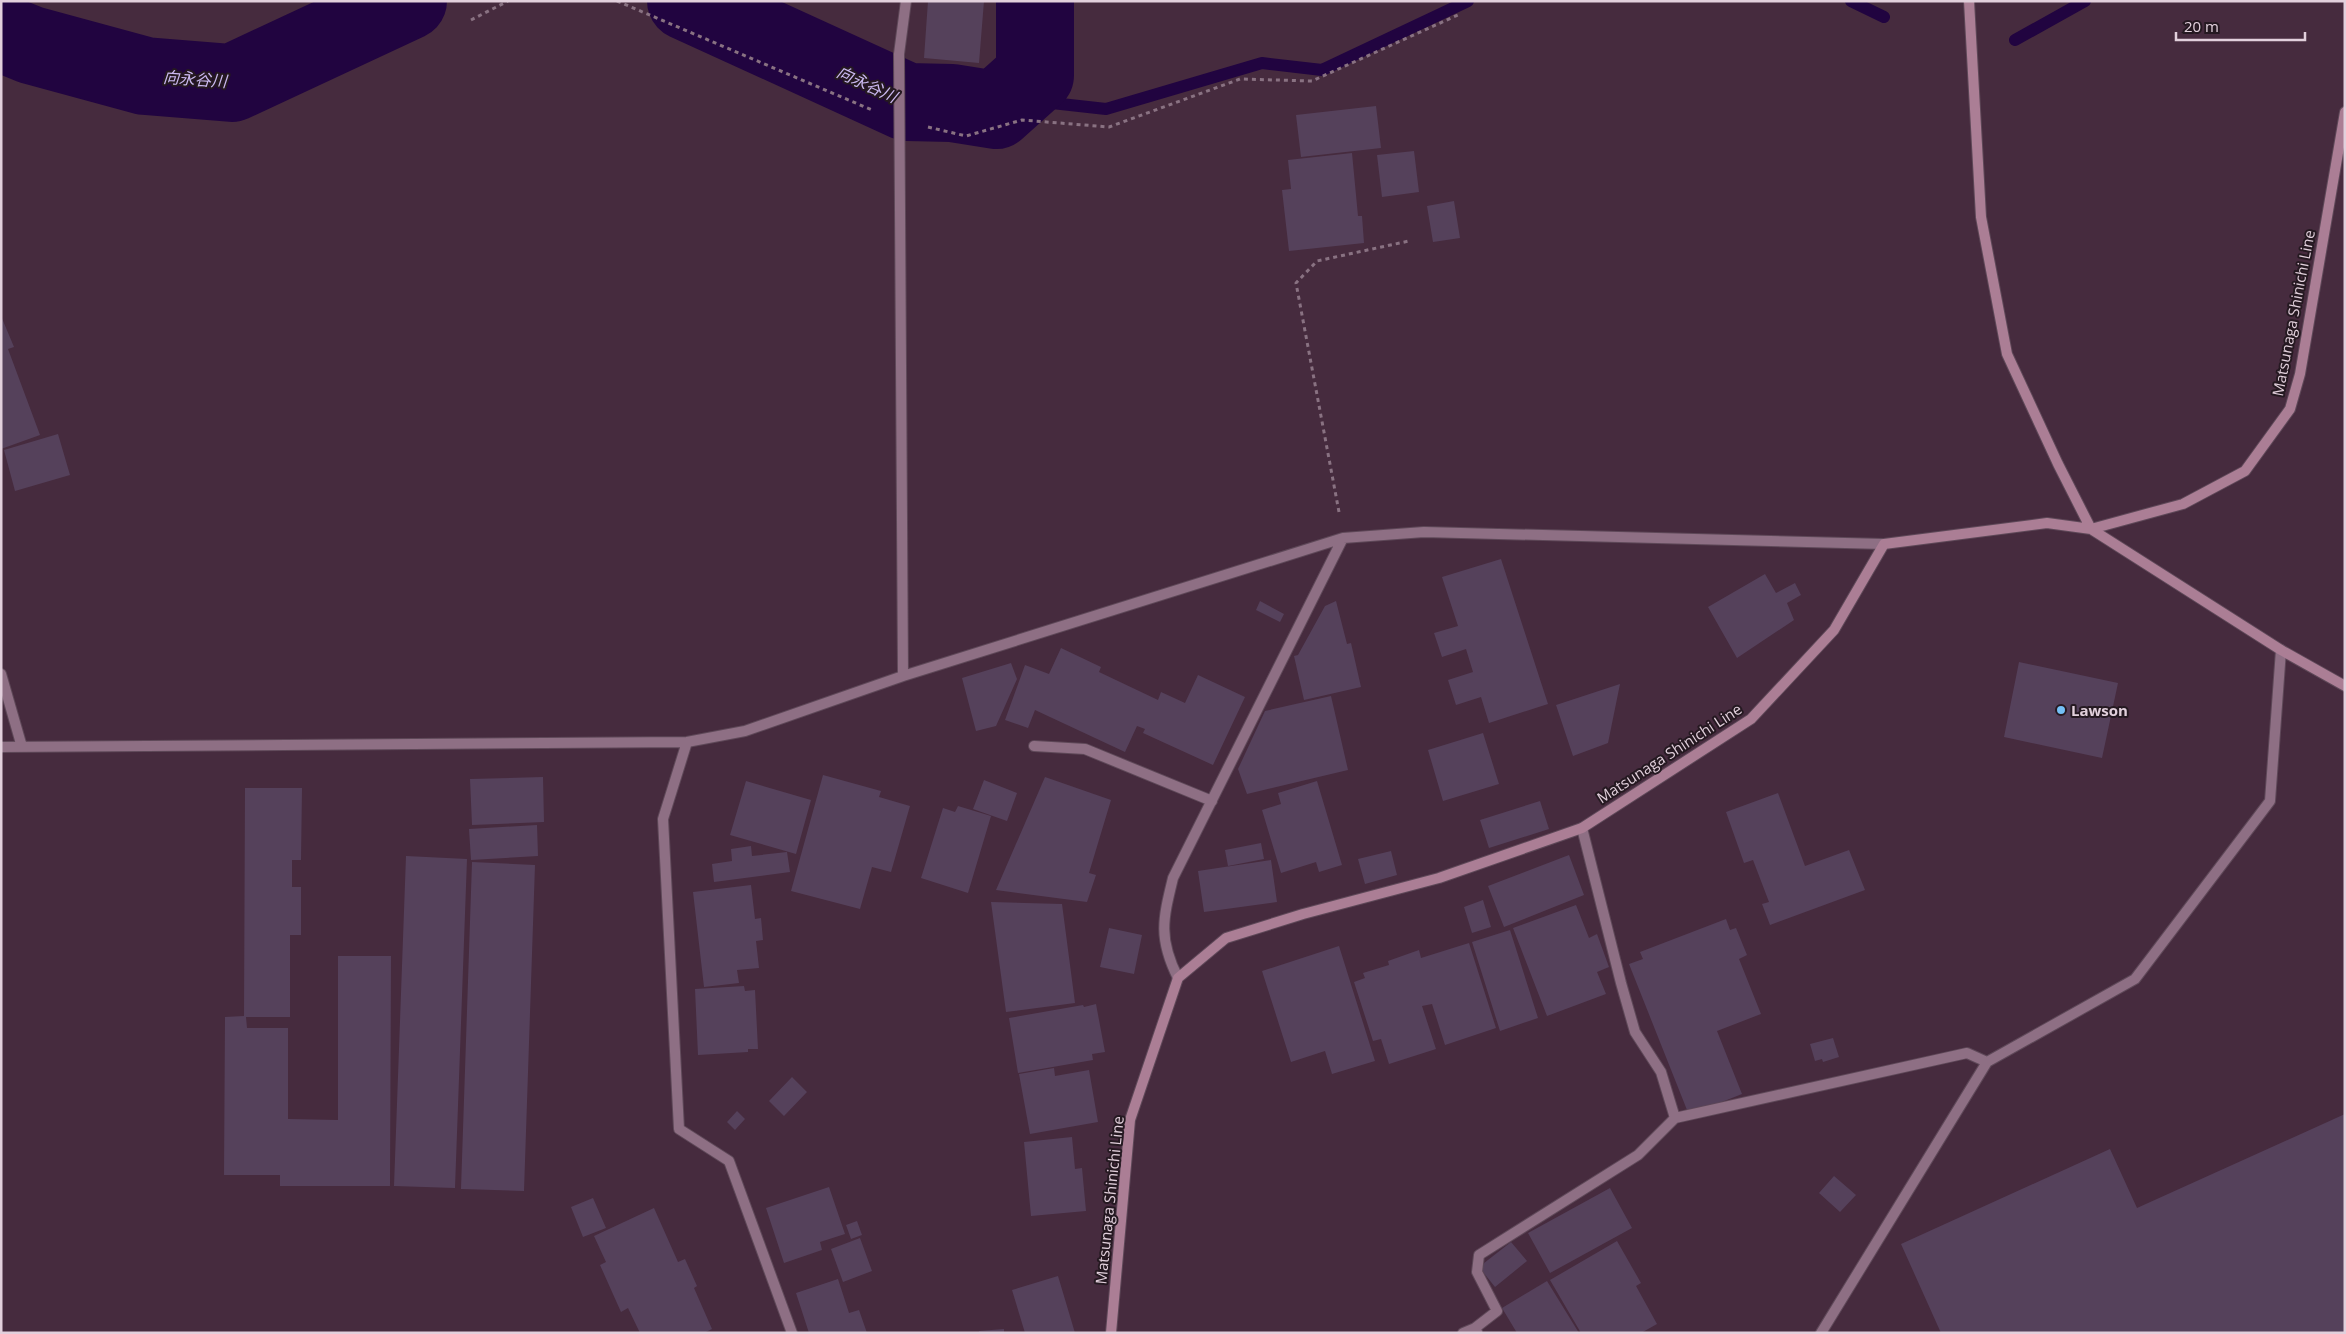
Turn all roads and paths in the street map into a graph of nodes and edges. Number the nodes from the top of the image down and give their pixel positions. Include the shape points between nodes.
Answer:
1 (508, 1) edge
2 (617, 1) edge
3 (906, 1) edge
4 (1969, 1) edge
5 (1460, 14) dead end
6 (471, 20) dead end
7 (2345, 112) edge
8 (900, 121) junction
9 (1408, 242) dead end
10 (2091, 528) junction
11 (1344, 538) junction
12 (1884, 544) junction
13 (2281, 650) junction
14 (1, 674) edge
15 (903, 676) junction
16 (2345, 686) edge
17 (688, 742) junction
18 (1034, 746) dead end
19 (1, 747) edge
20 (22, 747) junction
21 (1212, 801) junction
22 (1582, 828) junction
23 (1178, 978) junction
24 (1987, 1062) junction
25 (1675, 1118) junction
26 (1476, 1330) edge
27 (792, 1333) edge
28 (1111, 1333) edge
29 (1463, 1333) edge
30 (1820, 1333) edge

1 - 6 path
2 - 8 path
3 - 8 street via 899,54
4 - 10 main road via 1981,217 2007,354
5 - 8 path via 1312,81 1240,79 1109,127 1022,120 966,136
7 - 10 main road, Matsunaga Shinichi Line via 2300,374 2290,409 2245,471 2183,504
8 - 15 street
9 - 11 path via 1317,261 1296,283
10 - 12 main road, Matsunaga Shinichi Line via 2047,522
10 - 13 main road
11 - 12 street via 1424,532
11 - 15 street
11 - 21 street
12 - 22 main road, Matsunaga Shinichi Line via 1834,630 1751,719
13 - 16 main road
13 - 24 street via 2270,801 2135,979
14 - 20 street
15 - 17 street via 745,731
17 - 20 street
17 - 27 street via 663,820 679,1129 729,1161
18 - 21 street via 1085,749
19 - 20 street
21 - 23 street via 1173,878 1163,918 1168,958
22 - 23 main road, Matsunaga Shinichi Line via 1439,878 1226,938
22 - 25 street via 1635,1032 1661,1072
23 - 28 main road, Matsunaga Shinichi Line via 1130,1120
24 - 25 street via 1967,1053
24 - 30 street
25 - 26 street via 1638,1155 1479,1255 1477,1272 1497,1311
26 - 29 street

